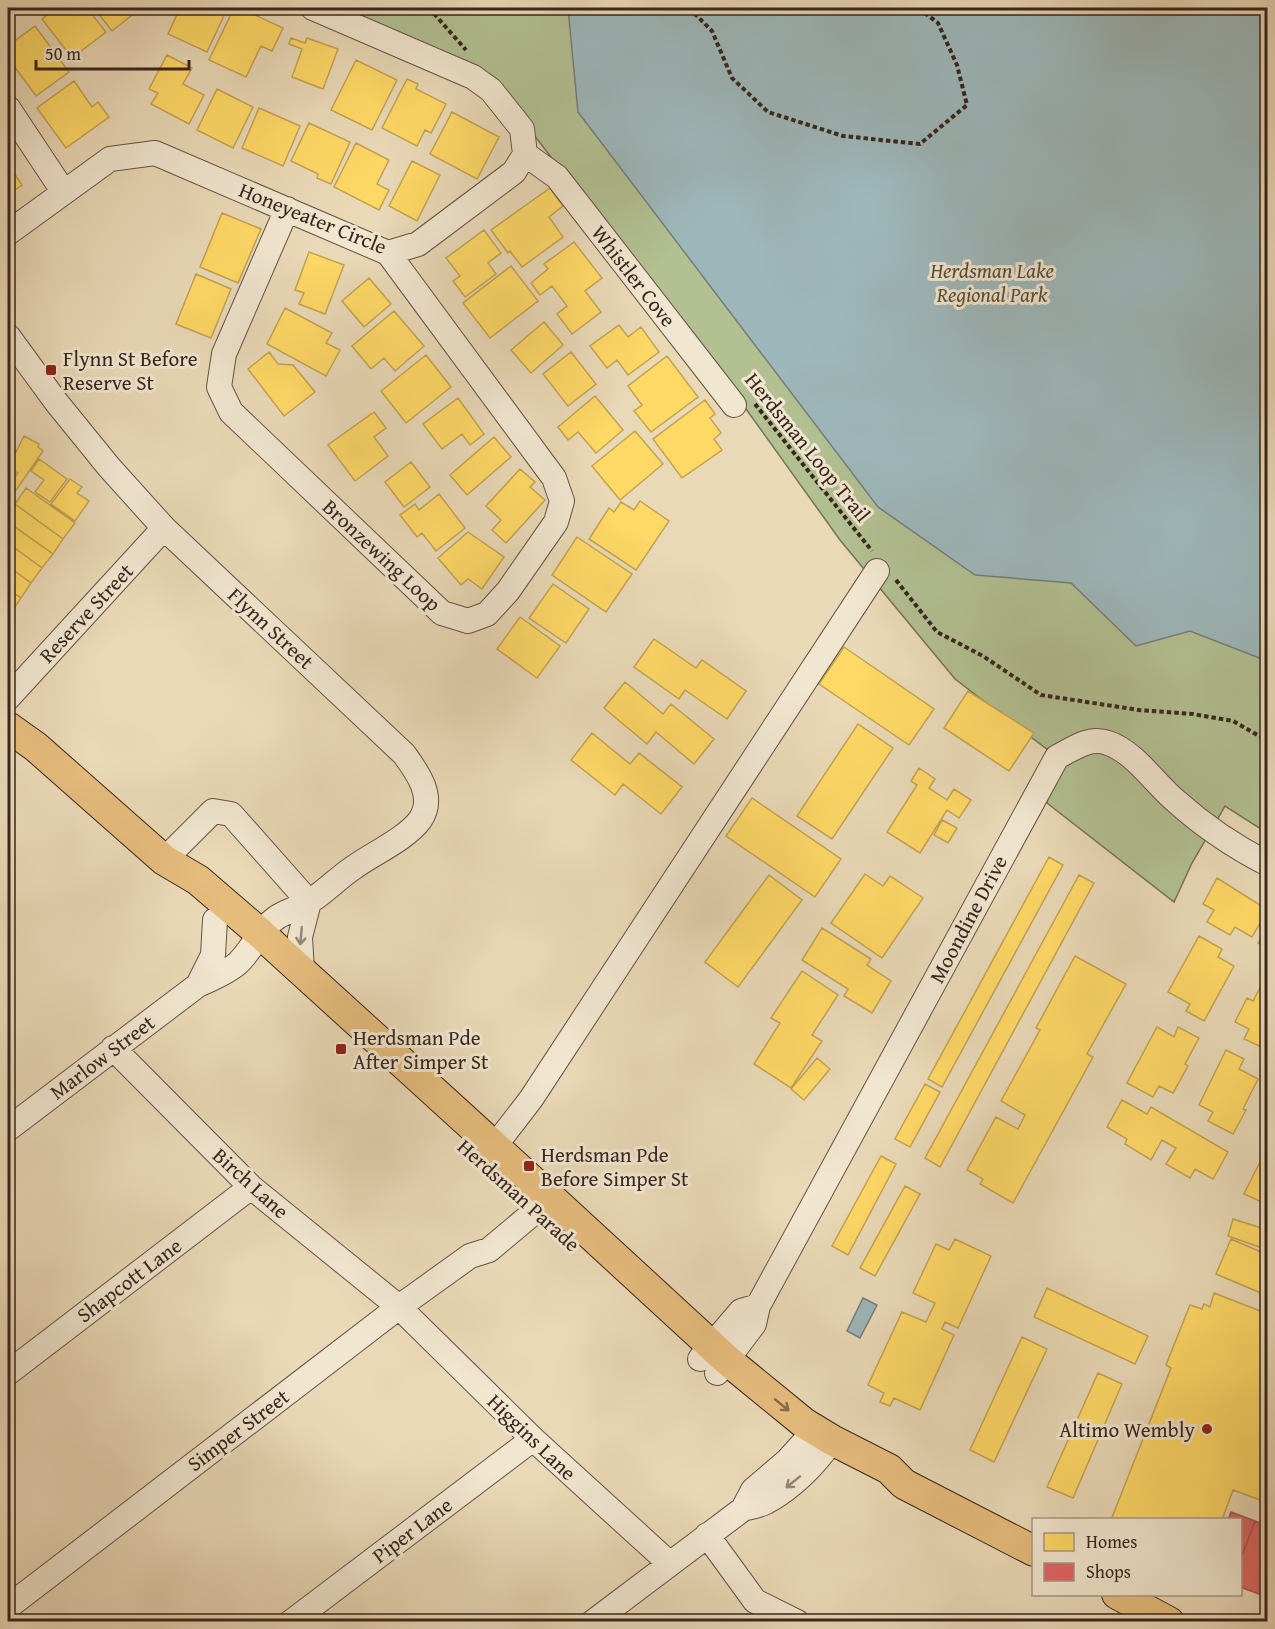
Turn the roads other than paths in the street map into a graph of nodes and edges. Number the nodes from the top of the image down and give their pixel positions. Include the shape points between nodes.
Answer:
1 (313, 8) edge
2 (8, 108) edge
3 (525, 154) junction
4 (63, 191) junction
5 (287, 209) junction
6 (8, 233) edge
7 (388, 253) junction
8 (8, 336) edge
9 (744, 404) road end
10 (164, 528) junction
11 (883, 569) road end
12 (8, 698) edge
13 (8, 727) edge
14 (164, 860) junction
15 (1268, 864) edge
16 (309, 902) junction
17 (215, 920) junction
18 (254, 942) junction
19 (302, 972) junction
20 (198, 985) junction
21 (113, 1048) junction
22 (8, 1130) edge
23 (494, 1147) junction
24 (251, 1187) junction
25 (539, 1200) junction
26 (399, 1307) junction
27 (714, 1359) junction
28 (8, 1372) edge
29 (533, 1439) junction
30 (817, 1443) junction
31 (707, 1535) junction
32 (1032, 1550) edge
33 (669, 1563) junction
34 (1121, 1596) edge
35 (8, 1607) edge
36 (291, 1622) edge
37 (593, 1622) edge
38 (797, 1622) edge
39 (1169, 1622) edge

1 - 3 street via 473,77 491,90 522,129
2 - 4 street
3 - 7 street, Honeyeater Circle via 514,172 418,244
3 - 9 street, Whistler Cove via 557,177
4 - 5 street, Honeyeater Circle via 110,159 155,153
4 - 6 street, Honeyeater Circle
5 - 7 street, Honeyeater Circle
5 - 7 street, Bronzewing Loop via 224,354 219,387 231,412 442,613 468,621 487,614 508,591 556,522 562,501 555,478
8 - 10 street, Flynn Street via 109,468
10 - 12 street, Reserve Street
10 - 16 street, Flynn Street via 404,754 425,789 420,820
11 - 23 street via 531,1099
13 - 14 main road, Herdsman Parade
14 - 16 street via 213,811 231,814
14 - 17 main road, Herdsman Parade via 187,894
14 - 18 main road, Herdsman Parade via 198,880
15 - 27 street, Moondine Drive via 1229,843 1175,801 1132,758 1107,742 1086,741 1057,757 759,1306 741,1311
16 - 18 street, Flynn Street via 275,918
16 -> 19 street via 300,937
17 - 18 main road, Herdsman Parade
17 - 20 street, Marlow Street via 213,955
18 - 19 main road, Herdsman Parade
18 - 20 street, Marlow Street via 238,963
18 - 25 main road, Herdsman Parade
19 - 23 main road, Herdsman Parade
20 - 21 street, Marlow Street
21 - 22 street, Marlow Street
21 - 24 street, Birch Lane
23 - 25 main road, Herdsman Parade
24 - 26 street, Birch Lane
24 - 28 street, Shapcott Lane
25 - 26 street, Simper Street via 489,1250 470,1256
25 - 27 main road, Herdsman Parade
26 - 29 street, Higgins Lane
26 - 35 street, Simper Street
27 - 30 main road, Herdsman Parade via 773,1425
29 - 33 street, Higgins Lane
29 - 36 street, Piper Lane
30 - 31 street via 789,1485 765,1503 743,1509
30 - 32 main road, Herdsman Parade via 880,1485 904,1484
31 - 33 street
31 - 38 street via 755,1601
33 - 37 street
34 - 39 main road

